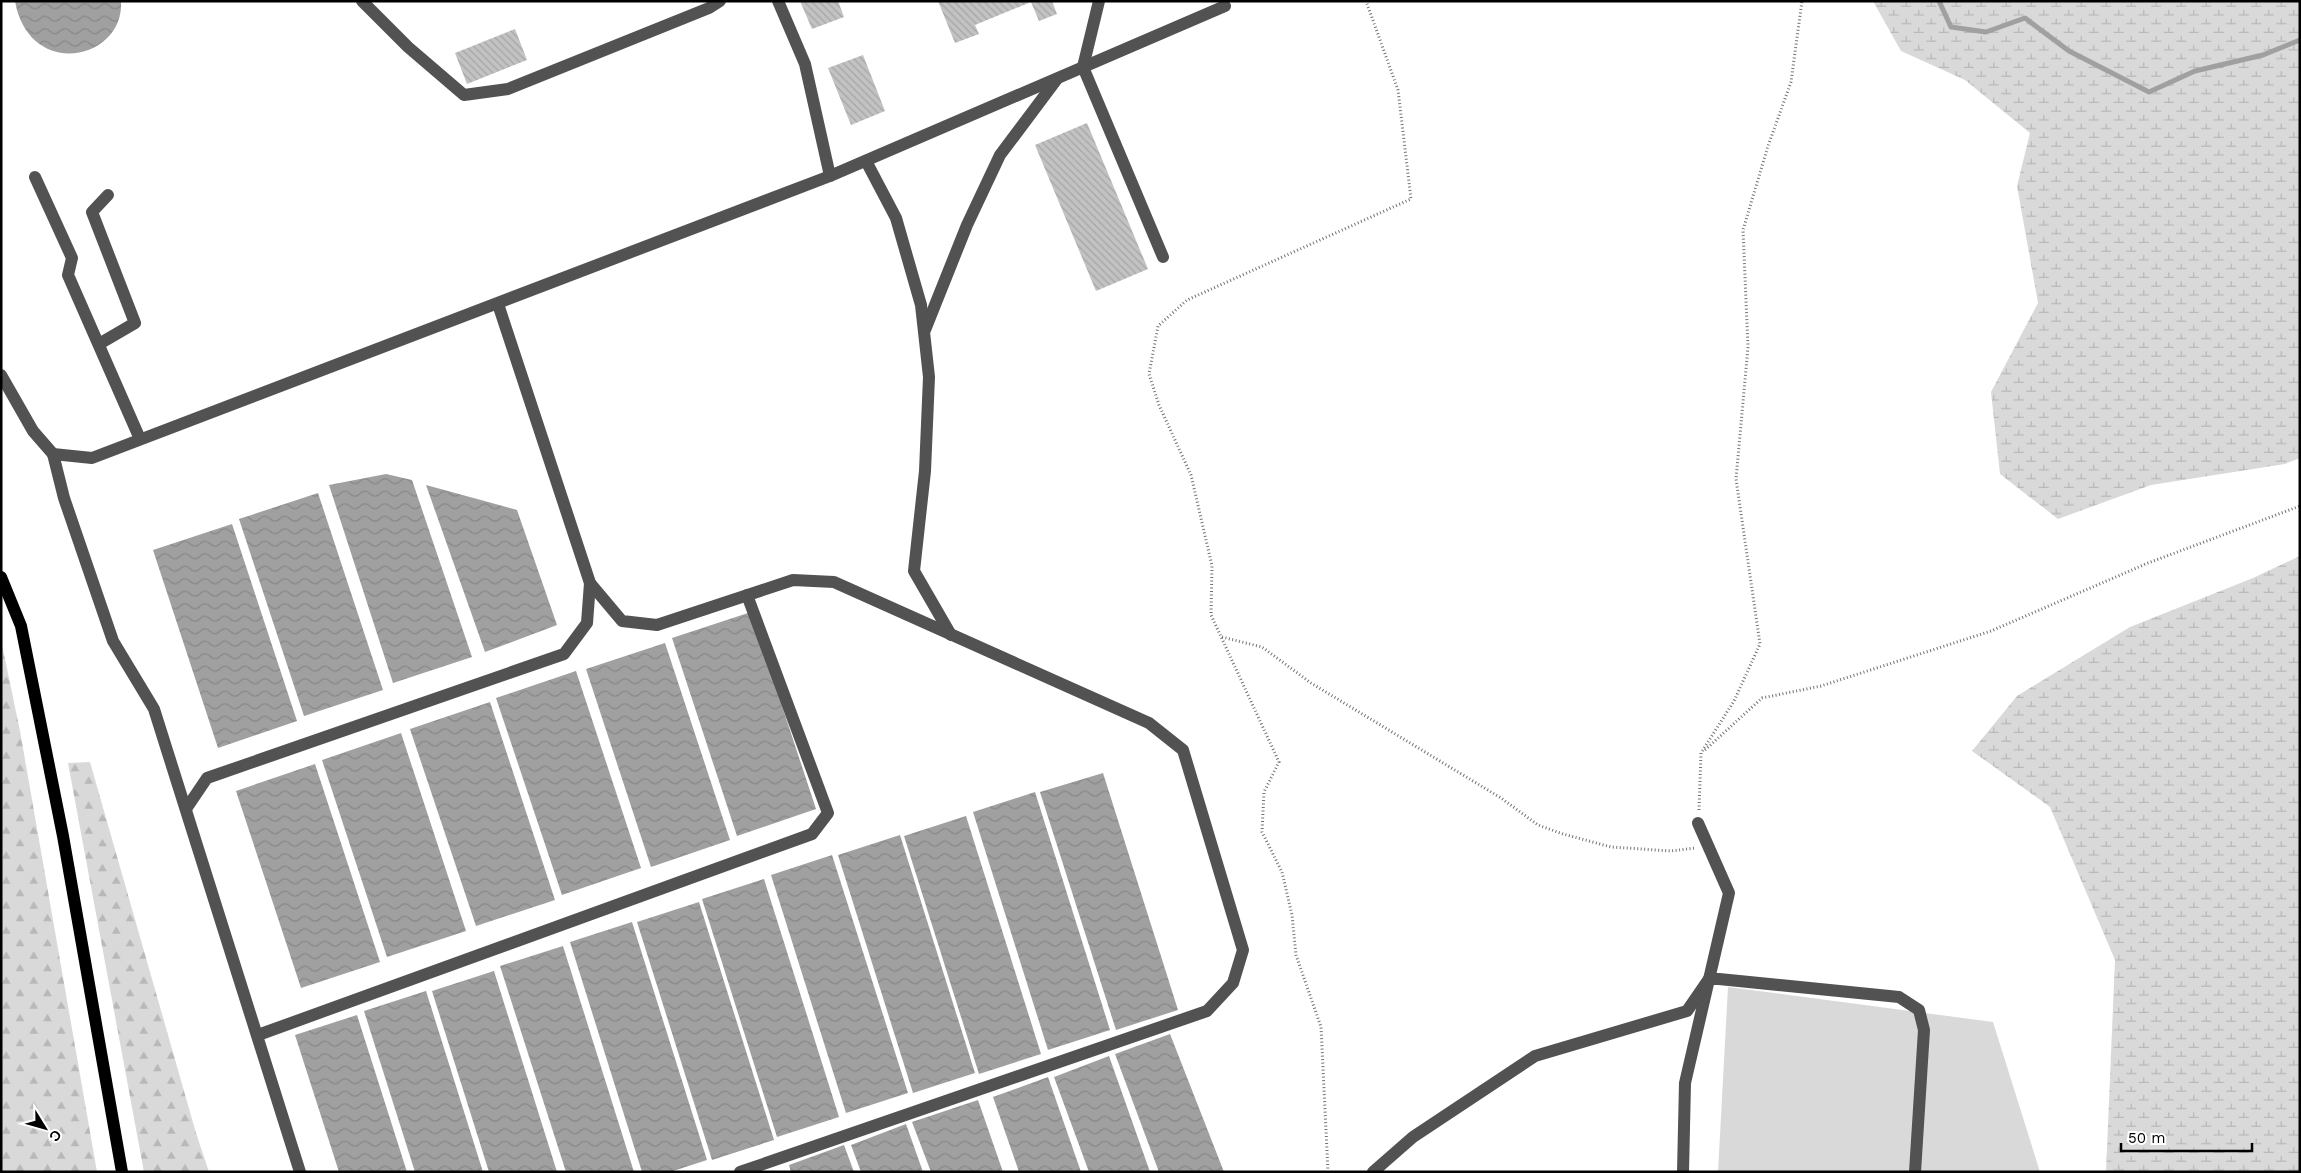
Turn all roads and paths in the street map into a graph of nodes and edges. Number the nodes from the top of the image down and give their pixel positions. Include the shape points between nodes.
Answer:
1 (362, 1) edge
2 (720, 1) edge
3 (778, 1) edge
4 (1099, 1) edge
5 (1366, 1) edge
6 (1802, 1) edge
7 (1225, 6) dead end
8 (1083, 67) junction
9 (1058, 78) junction
10 (866, 161) junction
11 (830, 176) junction
12 (35, 177) dead end
13 (108, 195) dead end
14 (1163, 257) dead end
15 (498, 304) junction
16 (924, 332) junction
17 (99, 344) junction
18 (1, 375) edge
19 (140, 439) junction
20 (53, 454) junction
21 (2300, 506) edge
22 (1, 577) edge
23 (590, 583) junction
24 (747, 595) junction
25 (951, 635) junction
26 (1221, 637) junction
27 (1701, 753) junction
28 (186, 809) junction
29 (1698, 823) joint
30 (1708, 846) junction
31 (1709, 979) junction
32 (258, 1035) junction
33 (122, 1172) edge
34 (300, 1172) edge
35 (740, 1172) edge
36 (1328, 1172) edge
37 (1372, 1172) edge
38 (1683, 1172) edge
39 (1915, 1172) edge

1 - 2 street via 408,47 464,95 508,88
3 - 11 street via 805,64
4 - 8 street
5 - 26 path via 1398,90 1411,199 1187,300 1158,326 1149,374 1159,405 1191,475 1212,566 1211,615
6 - 27 path via 1791,82 1743,230 1748,347 1736,479 1760,644 1734,701
7 - 8 street
8 - 9 street
8 - 14 street
9 - 10 street
9 - 16 street via 1000,154
10 - 11 street
10 - 16 street via 896,218 921,305
11 - 15 street
12 - 17 street via 72,258 68,275
13 - 17 street via 92,212 135,323
15 - 19 street
15 - 23 street
16 - 25 street via 929,376 925,471 914,571
17 - 19 street
18 - 20 street via 33,431
19 - 20 street via 92,458
20 - 28 street via 64,498 113,641 154,709
21 - 27 path via 2148,564 1991,631 1821,686 1762,698
22 - 33 main road via 21,626 63,836
23 - 24 street via 622,621 657,625
23 - 28 street via 588,623 564,654 207,778
24 - 25 street via 793,580 834,582
24 - 32 street via 828,813 812,834
25 - 35 street via 1149,723 1182,750 1243,950 1233,983 1207,1011
26 - 30 path via 1262,646 1311,684 1501,798 1538,825 1611,847 1671,851
26 - 36 path via 1278,762 1264,792 1262,832 1282,872 1292,915 1296,955 1321,1027
27 - 29 path
28 - 32 street
29 - 30 street
30 - 31 street via 1729,894
31 - 37 street via 1688,1011 1535,1056 1413,1137
31 - 38 street via 1684,1083
31 - 39 street via 1899,997 1919,1010 1924,1030
32 - 34 street

